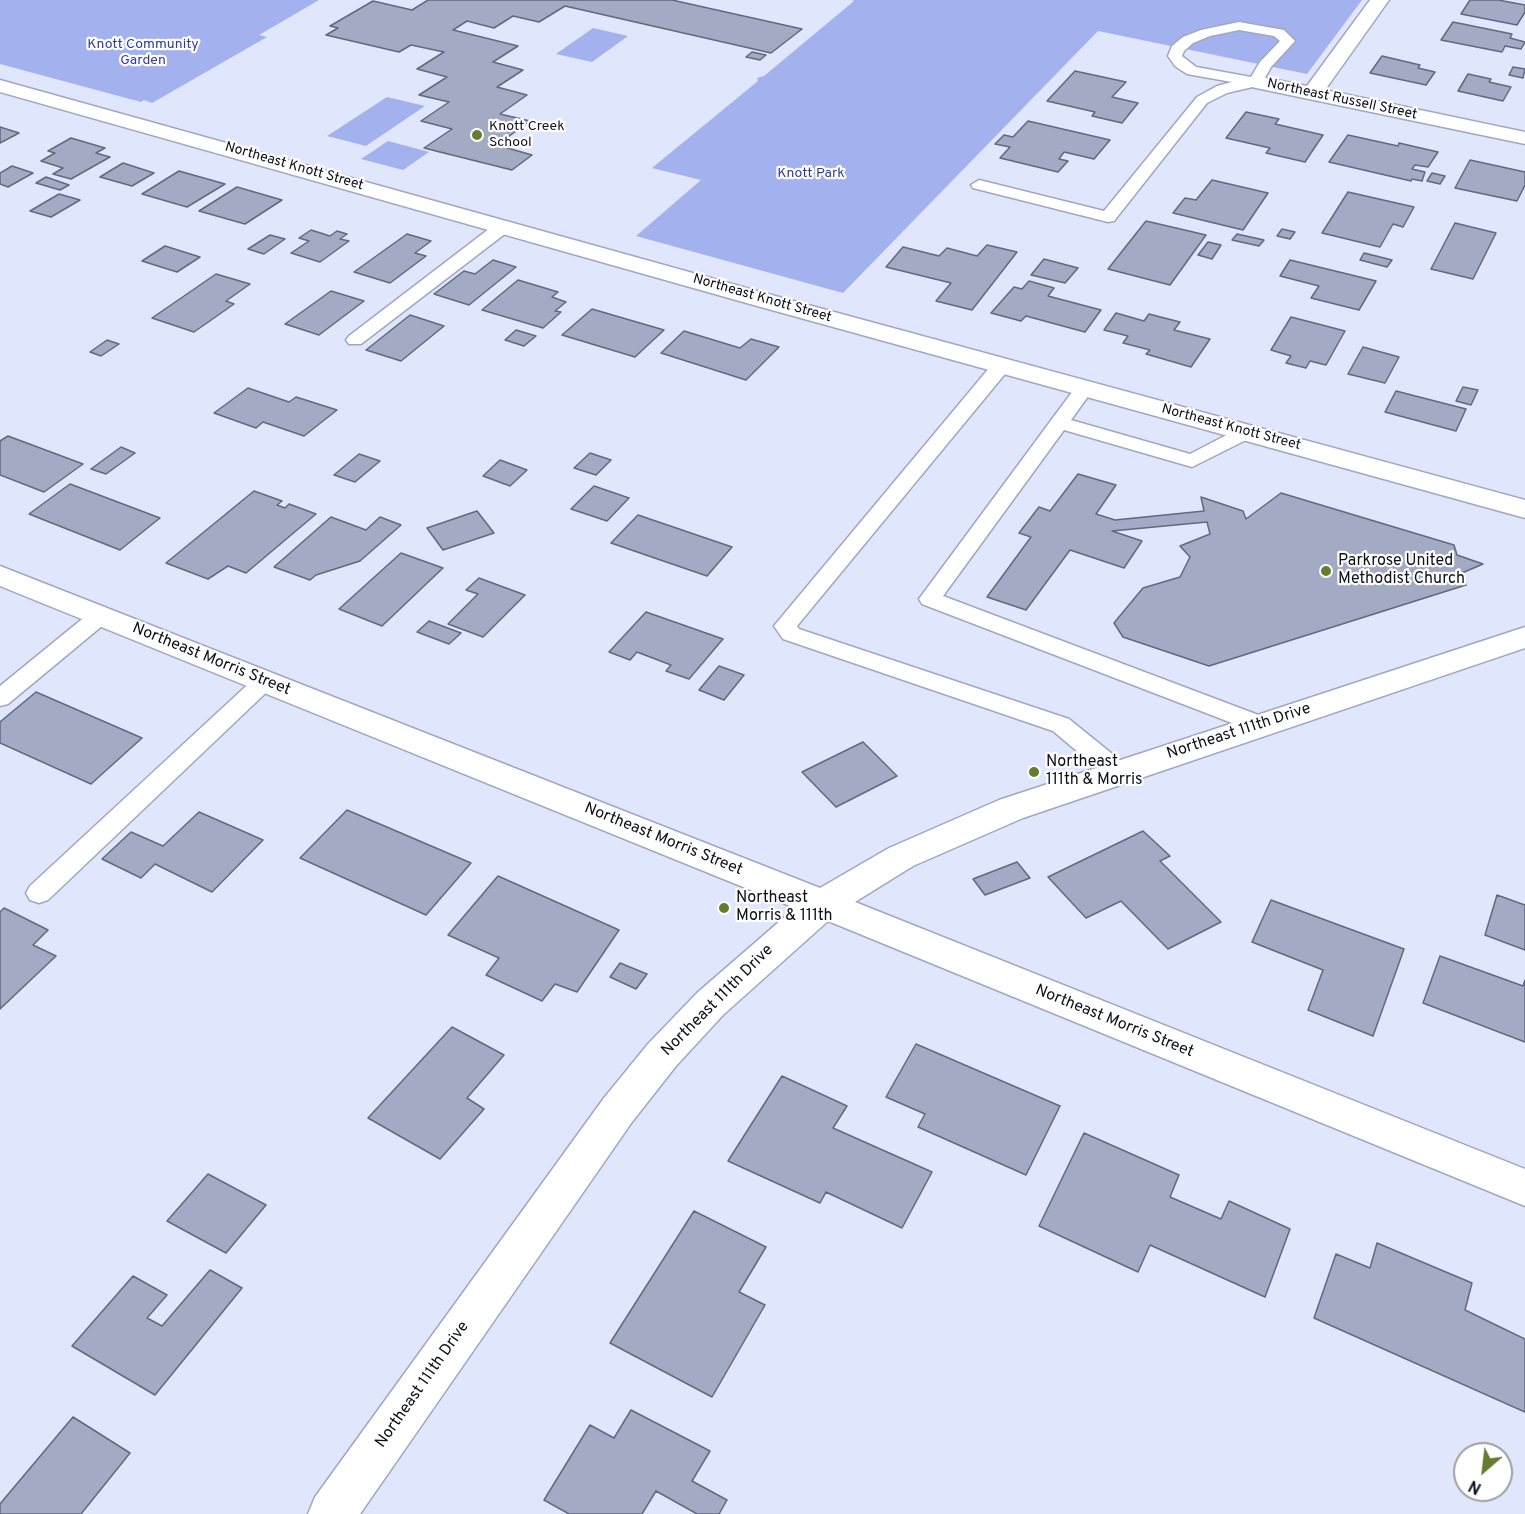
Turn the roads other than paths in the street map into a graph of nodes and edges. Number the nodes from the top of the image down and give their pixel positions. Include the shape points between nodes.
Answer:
1 (1380, 0) edge
2 (1256, 82) junction
3 (0, 86) edge
4 (1312, 94) junction
5 (1525, 138) edge
6 (979, 185) dead end
7 (504, 226) junction
8 (355, 340) dead end
9 (1002, 365) junction
10 (1085, 388) junction
11 (1059, 423) junction
12 (1247, 432) junction
13 (1525, 509) edge
14 (0, 575) edge
15 (100, 616) junction
16 (1525, 637) edge
17 (265, 681) junction
18 (0, 698) edge
19 (1261, 724) junction
20 (1118, 772) junction
21 (39, 893) dead end
22 (823, 904) junction
23 (1525, 1188) edge
24 (332, 1514) edge

1 - 4 street
2 - 2 lane via 1288,41 1279,33 1239,26 1206,33 1177,49 1175,56 1192,71
2 - 4 street, Northeast Russell Street
2 - 6 lane, Northeast Russell Street via 1222,89 1202,100 1108,217
3 - 7 street, Northeast Knott Street
4 - 5 street, Northeast Russell Street
7 - 8 lane
7 - 9 street, Northeast Knott Street
9 - 10 street, Northeast Knott Street
9 - 20 lane via 785,626 791,634 1061,725
10 - 11 lane
10 - 12 street, Northeast Knott Street
11 - 12 lane via 1192,461
11 - 19 lane via 930,599
12 - 13 street, Northeast Knott Street
14 - 15 street, Northeast Morris Street
15 - 17 street, Northeast Morris Street
15 - 18 lane
16 - 19 street, Northeast 111th Drive
17 - 21 lane
17 - 22 street, Northeast Morris Street
19 - 20 street, Northeast 111th Drive
20 - 22 street, Northeast 111th Drive via 950,834 901,857
22 - 23 street, Northeast Morris Street
22 - 24 street, Northeast 111th Drive via 710,1004 662,1055 618,1110

